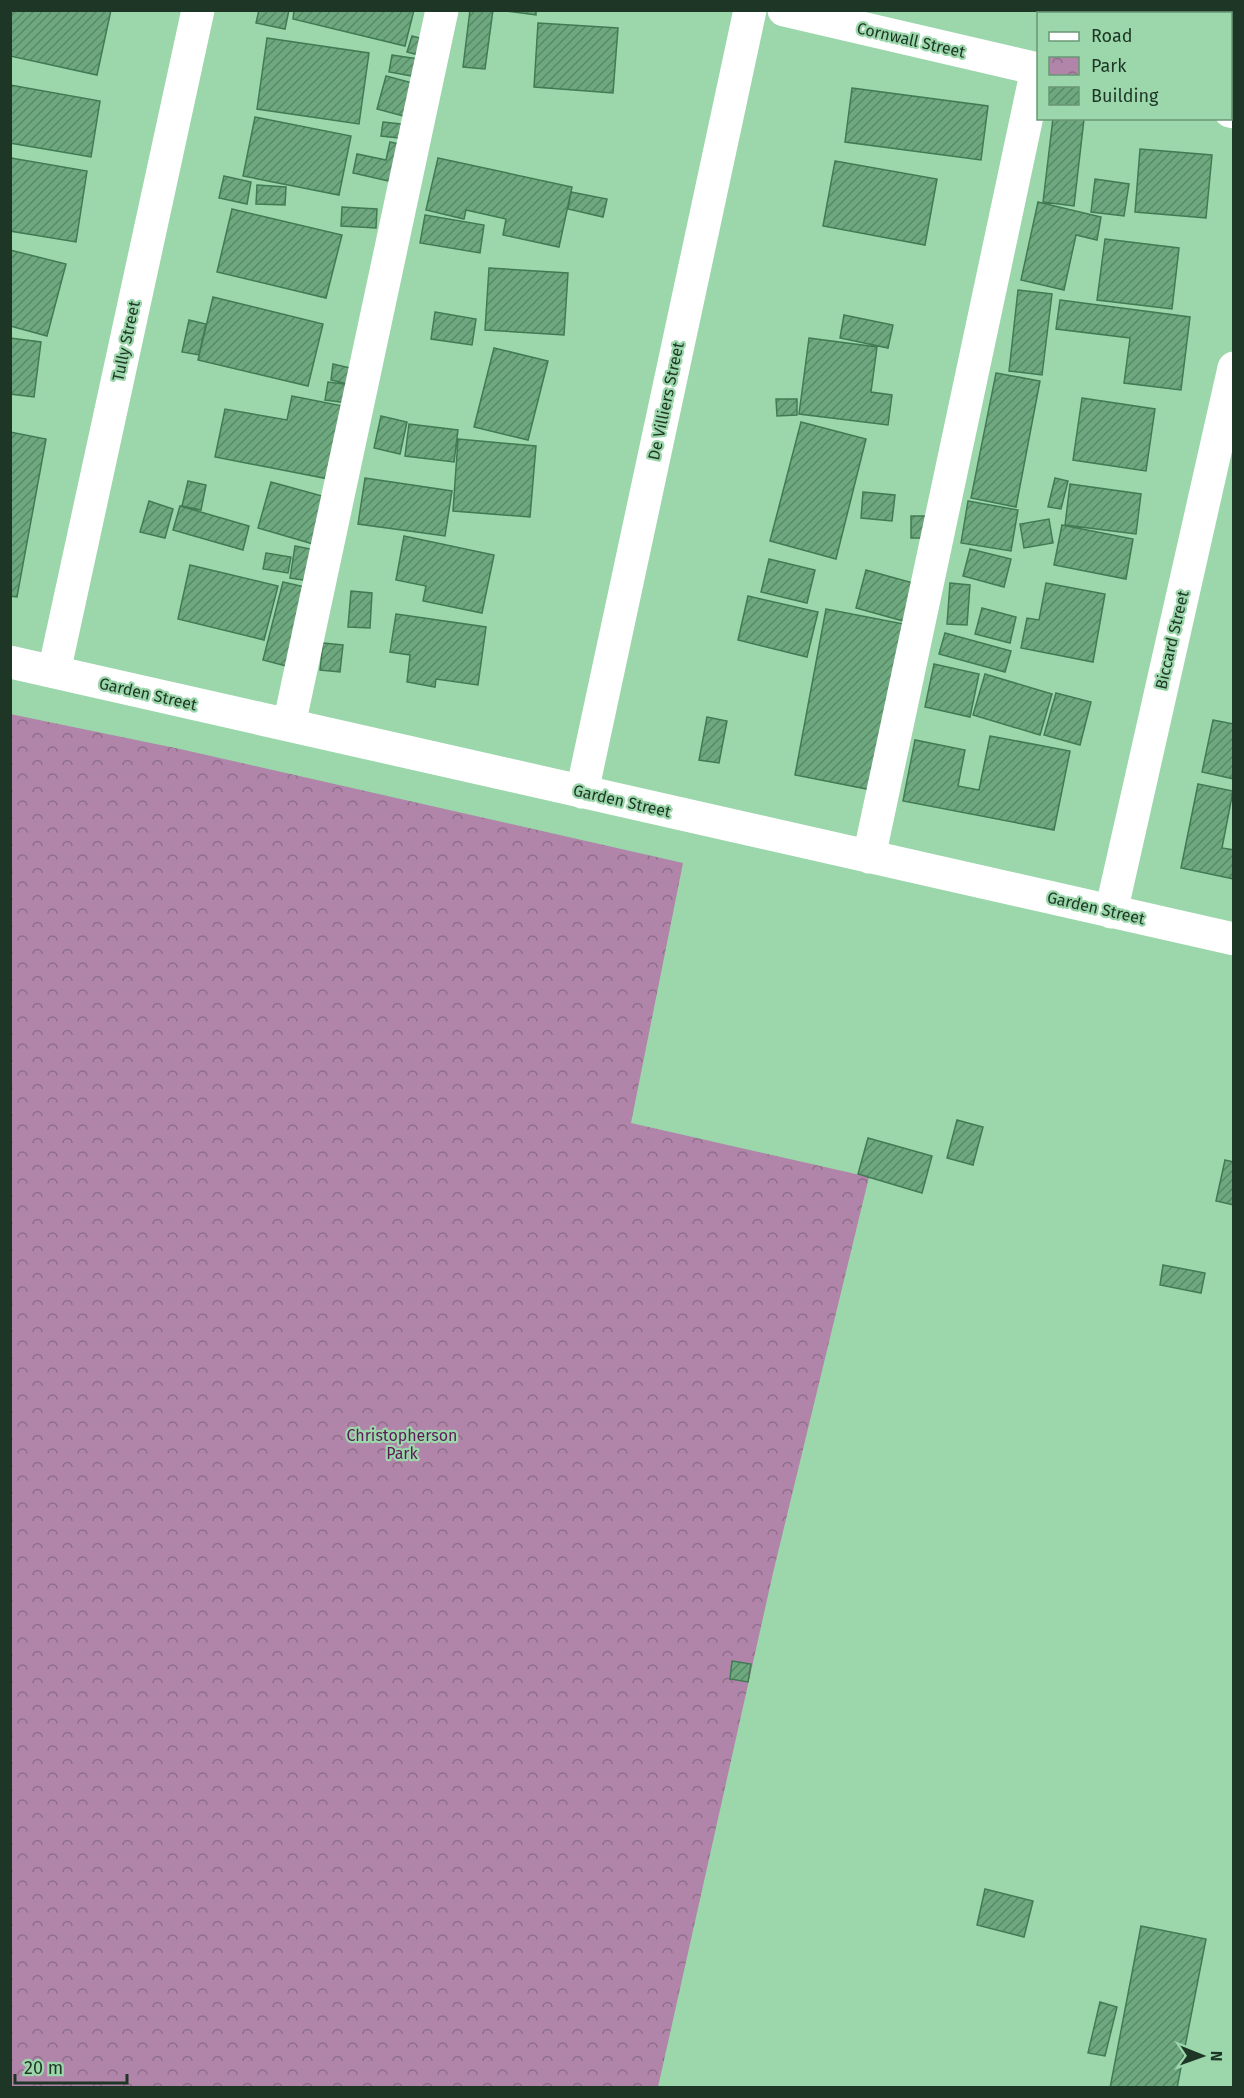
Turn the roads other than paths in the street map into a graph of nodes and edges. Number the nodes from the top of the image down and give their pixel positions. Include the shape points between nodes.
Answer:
1 (198, 10) edge
2 (442, 10) edge
3 (750, 10) edge
4 (784, 10) edge
5 (1037, 69) edge
6 (1037, 74) edge
7 (1233, 368) edge
8 (10, 662) edge
9 (54, 672) junction
10 (289, 725) junction
11 (582, 792) junction
12 (869, 857) junction
13 (1111, 912) junction
14 (1233, 939) edge

1 - 9 street, Tully Street
2 - 10 street
3 - 11 street, De Villiers Street
4 - 5 street, Cornwall Street
6 - 12 street
7 - 13 street, Biccard Street
8 - 9 street, Garden Street
9 - 10 street, Garden Street
10 - 11 street, Garden Street
11 - 12 street, Garden Street
12 - 13 street, Garden Street
13 - 14 street, Garden Street

